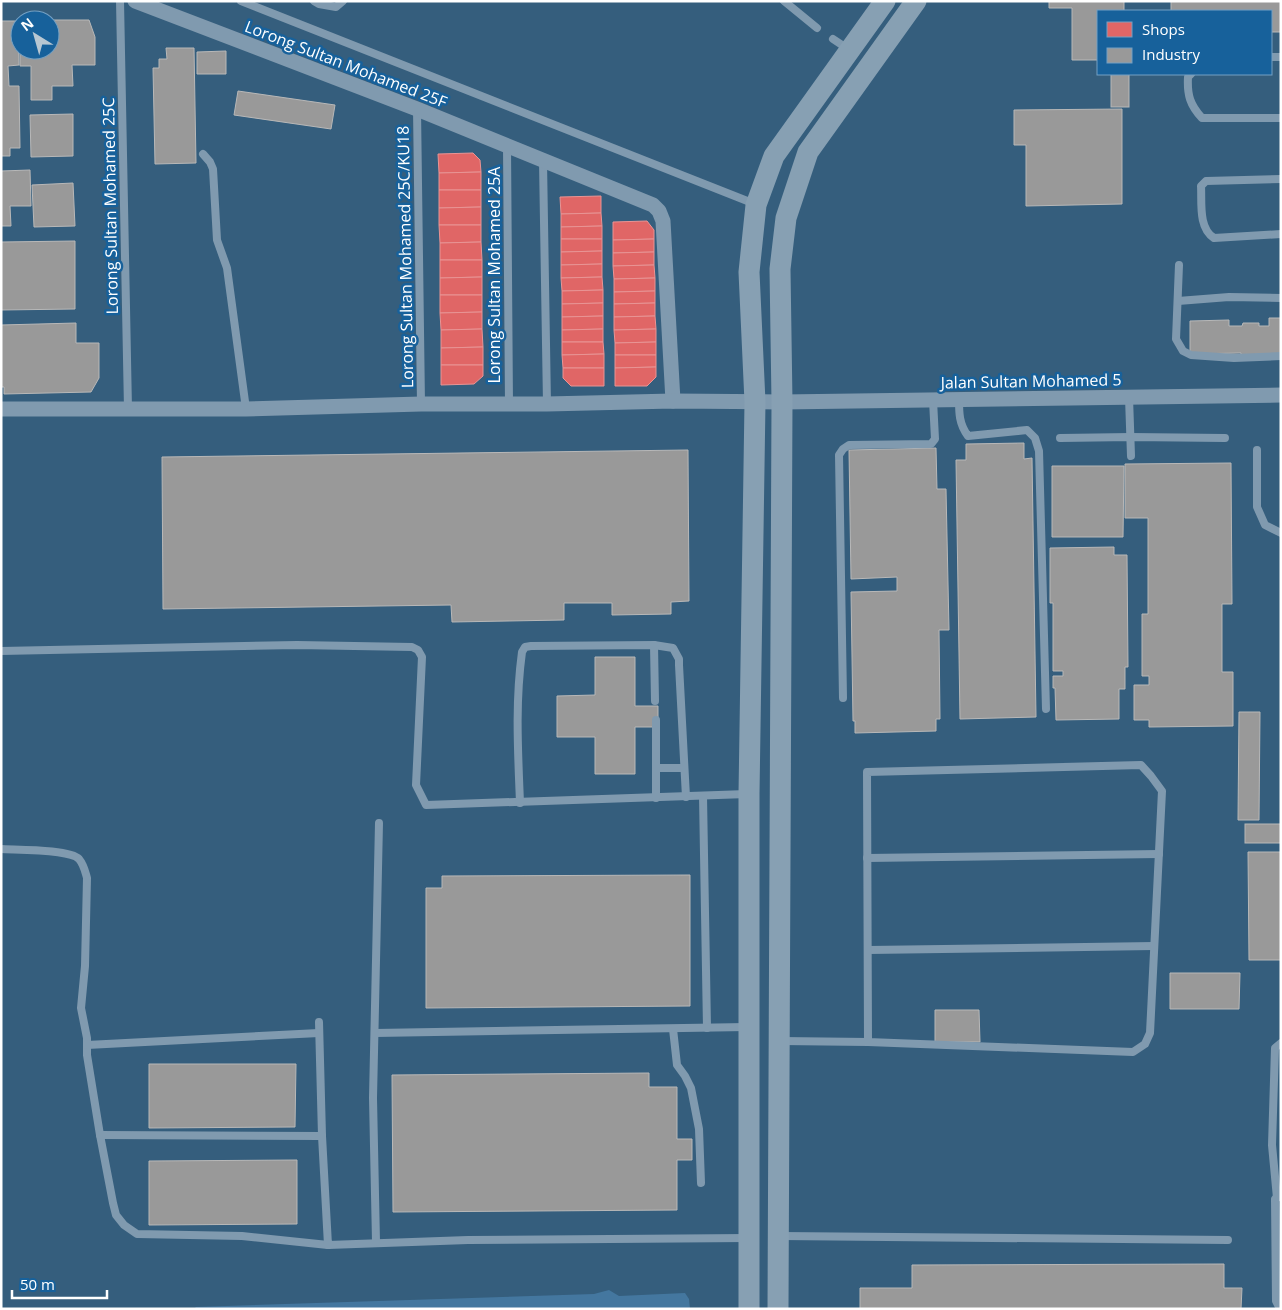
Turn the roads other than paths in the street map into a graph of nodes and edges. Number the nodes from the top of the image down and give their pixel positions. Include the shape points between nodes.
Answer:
1 (120, 1) edge
2 (135, 1) edge
3 (241, 1) edge
4 (314, 1) edge
5 (343, 1) edge
6 (784, 1) edge
7 (885, 1) edge
8 (916, 1) edge
9 (817, 28) dead end
10 (1189, 75) edge
11 (417, 109) junction
12 (1281, 118) edge
13 (507, 147) junction
14 (203, 154) dead end
15 (543, 161) junction
16 (1281, 179) edge
17 (756, 205) junction
18 (1281, 234) edge
19 (1179, 265) dead end
20 (1281, 298) edge
21 (1178, 301) junction
22 (1281, 356) edge
23 (1281, 395) edge
24 (1129, 398) junction
25 (959, 399) junction
26 (933, 400) junction
27 (673, 401) junction
28 (755, 402) junction
29 (782, 402) junction
30 (421, 404) junction
31 (509, 404) junction
32 (547, 404) junction
33 (1, 409) edge
34 (128, 409) junction
35 (246, 409) junction
36 (1131, 436) junction
37 (1060, 438) dead end
38 (1225, 438) dead end
39 (1257, 450) dead end
40 (1131, 456) dead end
41 (1281, 533) edge
42 (654, 645) junction
43 (1, 651) edge
44 (843, 698) dead end
45 (655, 701) dead end
46 (1046, 709) dead end
47 (656, 720) dead end
48 (656, 768) junction
49 (684, 768) junction
50 (749, 794) junction
51 (703, 796) junction
52 (686, 797) junction
53 (656, 798) junction
54 (520, 803) junction
55 (379, 823) dead end
56 (1, 849) edge
57 (1159, 854) junction
58 (867, 858) junction
59 (1154, 946) junction
60 (868, 950) junction
61 (319, 1022) dead end
62 (748, 1027) junction
63 (707, 1028) junction
64 (673, 1029) junction
65 (375, 1033) junction
66 (319, 1034) junction
67 (779, 1041) junction
68 (868, 1042) junction
69 (1281, 1043) edge
70 (87, 1045) junction
71 (100, 1135) junction
72 (322, 1136) junction
73 (701, 1183) dead end
74 (1279, 1196) edge
75 (778, 1236) junction
76 (748, 1238) junction
77 (1228, 1240) dead end
78 (376, 1242) junction
79 (328, 1245) junction
80 (749, 1309) edge
81 (778, 1309) edge
82 (1280, 1309) edge

1 - 34 lane, Lorong Sultan Mohamed 25C
2 - 11 street, Lorong Sultan Mohamed 25F
3 - 17 lane
4 - 5 lane via 336,7
6 - 9 lane
7 - 17 street via 842,44 774,156
8 - 29 street via 808,152 788,210 780,269
10 - 12 lane via 1187,88 1192,108 1202,118
11 - 13 street, Lorong Sultan Mohamed 25F
11 - 30 lane, Lorong Sultan Mohamed 25C/KU18
13 - 15 street, Lorong Sultan Mohamed 25F
13 - 31 lane, Lorong Sultan Mohamed 25A
14 - 35 lane via 213,170 217,240 227,268
15 - 27 street, Lorong Sultan Mohamed 25F via 653,205 659,211 663,221
15 - 32 lane
16 - 18 lane via 1206,181 1201,186 1204,227 1214,238
17 - 28 street via 749,272
19 - 21 lane
20 - 21 lane via 1229,297
21 - 22 lane via 1176,339 1187,353 1234,358
23 - 24 street, Jalan Sultan Mohamed 5
24 - 25 street, Jalan Sultan Mohamed 5
24 - 36 lane
25 - 26 street, Jalan Sultan Mohamed 5
25 - 46 lane via 959,420 968,436 1027,430 1035,438 1039,451
26 - 29 street, Jalan Sultan Mohamed 5
26 - 44 lane via 935,439 930,444 849,445 839,455
27 - 28 street, Jalan Sultan Mohamed 5
27 - 32 street, Jalan Sultan Mohamed 5
28 - 29 street, Jalan Sultan Mohamed 5
28 - 50 street
29 - 67 street
30 - 31 street, Jalan Sultan Mohamed 5
30 - 35 street, Jalan Sultan Mohamed 5
31 - 32 street, Jalan Sultan Mohamed 5
33 - 34 street, Jalan Sultan Mohamed 5
34 - 35 street, Jalan Sultan Mohamed 5
36 - 37 lane
36 - 38 lane
36 - 40 lane
39 - 41 lane via 1257,507 1265,525
42 - 45 lane
42 - 49 lane via 671,647 679,659
42 - 54 lane via 530,646 523,649 516,711
43 - 54 lane via 412,646 422,657 416,785 426,805
47 - 48 lane
48 - 49 lane
48 - 53 lane
49 - 52 lane
50 - 51 lane
50 - 62 street
51 - 52 lane
51 - 63 lane
52 - 53 lane
53 - 54 lane
55 - 65 lane
56 - 70 lane via 72,854 84,867 87,878 81,1008
57 - 58 lane
57 - 58 lane via 1162,790 1141,765 867,772
57 - 59 lane
58 - 60 lane
59 - 60 lane
59 - 68 lane via 1150,1033 1145,1044 1133,1052
60 - 68 lane
61 - 66 lane
62 - 63 lane
62 - 76 street
63 - 64 lane
64 - 65 lane
64 - 73 lane via 677,1065 691,1088 699,1129
65 - 78 lane
66 - 70 lane
66 - 72 lane
67 - 68 lane
67 - 75 street
69 - 74 lane via 1275,1048 1272,1145
70 - 71 lane
71 - 72 lane
71 - 79 lane via 116,1215 136,1234 242,1236
72 - 79 lane
74 - 82 lane via 1276,1301
75 - 77 lane
75 - 81 street
76 - 78 lane
76 - 80 street
78 - 79 lane

